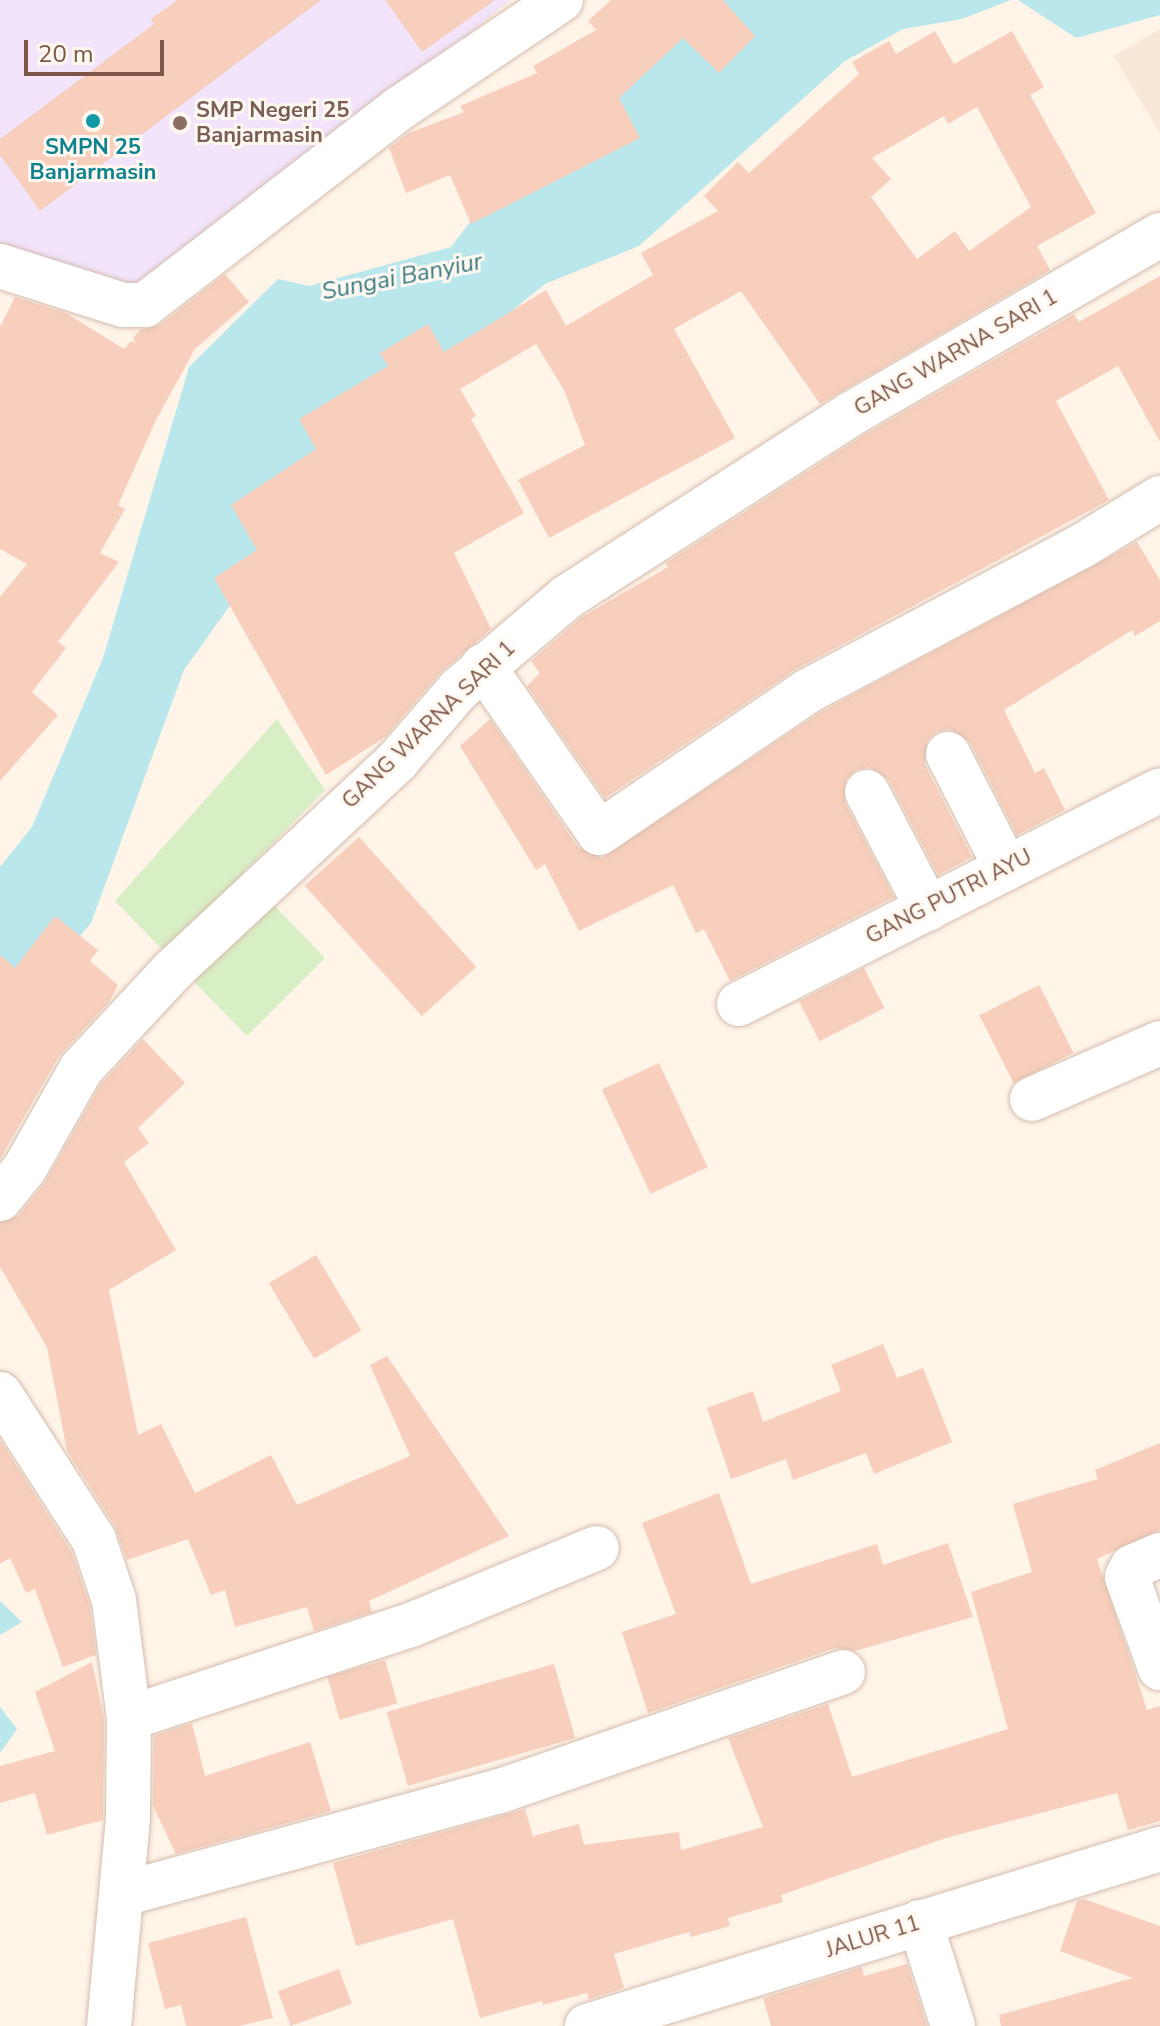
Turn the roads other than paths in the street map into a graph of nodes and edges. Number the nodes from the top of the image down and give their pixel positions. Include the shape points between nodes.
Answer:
1 (561, 0) edge
2 (1160, 235) edge
3 (0, 266) edge
4 (1160, 498) edge
5 (483, 666) junction
6 (948, 754) dead end
7 (1160, 790) edge
8 (867, 792) dead end
9 (1006, 868) junction
10 (928, 909) junction
11 (739, 1004) dead end
12 (1160, 1043) edge
13 (1032, 1099) dead end
14 (0, 1199) edge
15 (0, 1394) edge
16 (597, 1548) dead end
17 (1160, 1555) edge
18 (1160, 1668) edge
19 (843, 1672) dead end
20 (129, 1718) junction
21 (1160, 1849) edge
22 (123, 1894) junction
23 (920, 1922) junction
24 (109, 2026) edge
25 (587, 2026) edge
26 (953, 2026) edge

1 - 3 street via 400,108 145,305 123,305
2 - 5 street, GANG WARNA SARI 1 via 851,414 567,597
4 - 5 street via 1082,546 808,691 599,833
5 - 14 street, GANG WARNA SARI 1 via 397,761 172,971 81,1069 25,1168
6 - 9 street
7 - 9 street, GANG PUTRI AYU
8 - 10 street
9 - 10 street, GANG PUTRI AYU
10 - 11 street, GANG PUTRI AYU
12 - 13 street
15 - 20 street via 94,1540 114,1600
16 - 20 street via 411,1625
17 - 18 street via 1132,1567 1127,1577
19 - 22 street via 500,1791
20 - 22 street
21 - 23 street, JALUR 11
22 - 24 street
23 - 25 street, JALUR 11
23 - 26 street

